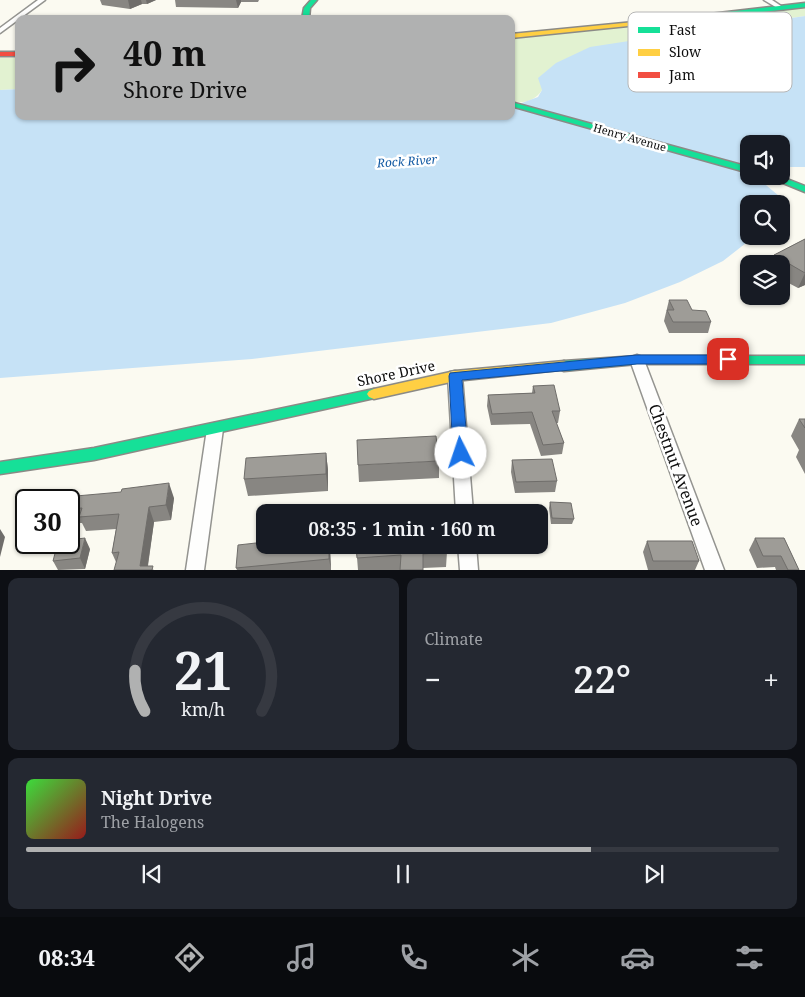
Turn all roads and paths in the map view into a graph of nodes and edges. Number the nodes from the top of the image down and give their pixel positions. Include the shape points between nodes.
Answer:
1 (42, 0) edge
2 (313, 0) edge
3 (805, 1) edge
4 (780, 3) edge
5 (805, 5) edge
6 (704, 12) edge
7 (728, 12) edge
8 (22, 15) edge
9 (308, 15) edge
10 (15, 20) edge
11 (628, 21) edge
12 (628, 25) edge
13 (0, 31) edge
14 (515, 31) edge
15 (515, 36) edge
16 (0, 54) edge
17 (15, 54) edge
18 (515, 105) edge
19 (740, 168) edge
20 (790, 180) edge
21 (790, 183) edge
22 (805, 183) edge
23 (805, 189) edge
24 (637, 360) junction
25 (805, 360) edge
26 (455, 376) junction
27 (216, 428) junction
28 (0, 468) edge
29 (464, 504) edge
30 (468, 554) edge
31 (195, 570) edge
32 (469, 570) edge
33 (715, 570) edge

1 - 8 street
2 - 9 main road via 307,8
3 - 4 main road
4 - 5 main road
4 - 6 main road
4 - 7 main road
10 - 13 street
11 - 14 main road
12 - 15 main road
16 - 17 main road
18 - 19 main road, Henry Avenue
20 - 22 main road
21 - 23 main road
24 - 25 main road, Shore Drive
24 - 26 main road, Shore Drive
24 - 33 street, Chestnut Avenue
26 - 27 main road, Shore Drive
26 - 29 street
27 - 28 main road, Shore Drive via 94,454
27 - 31 street
30 - 32 street

